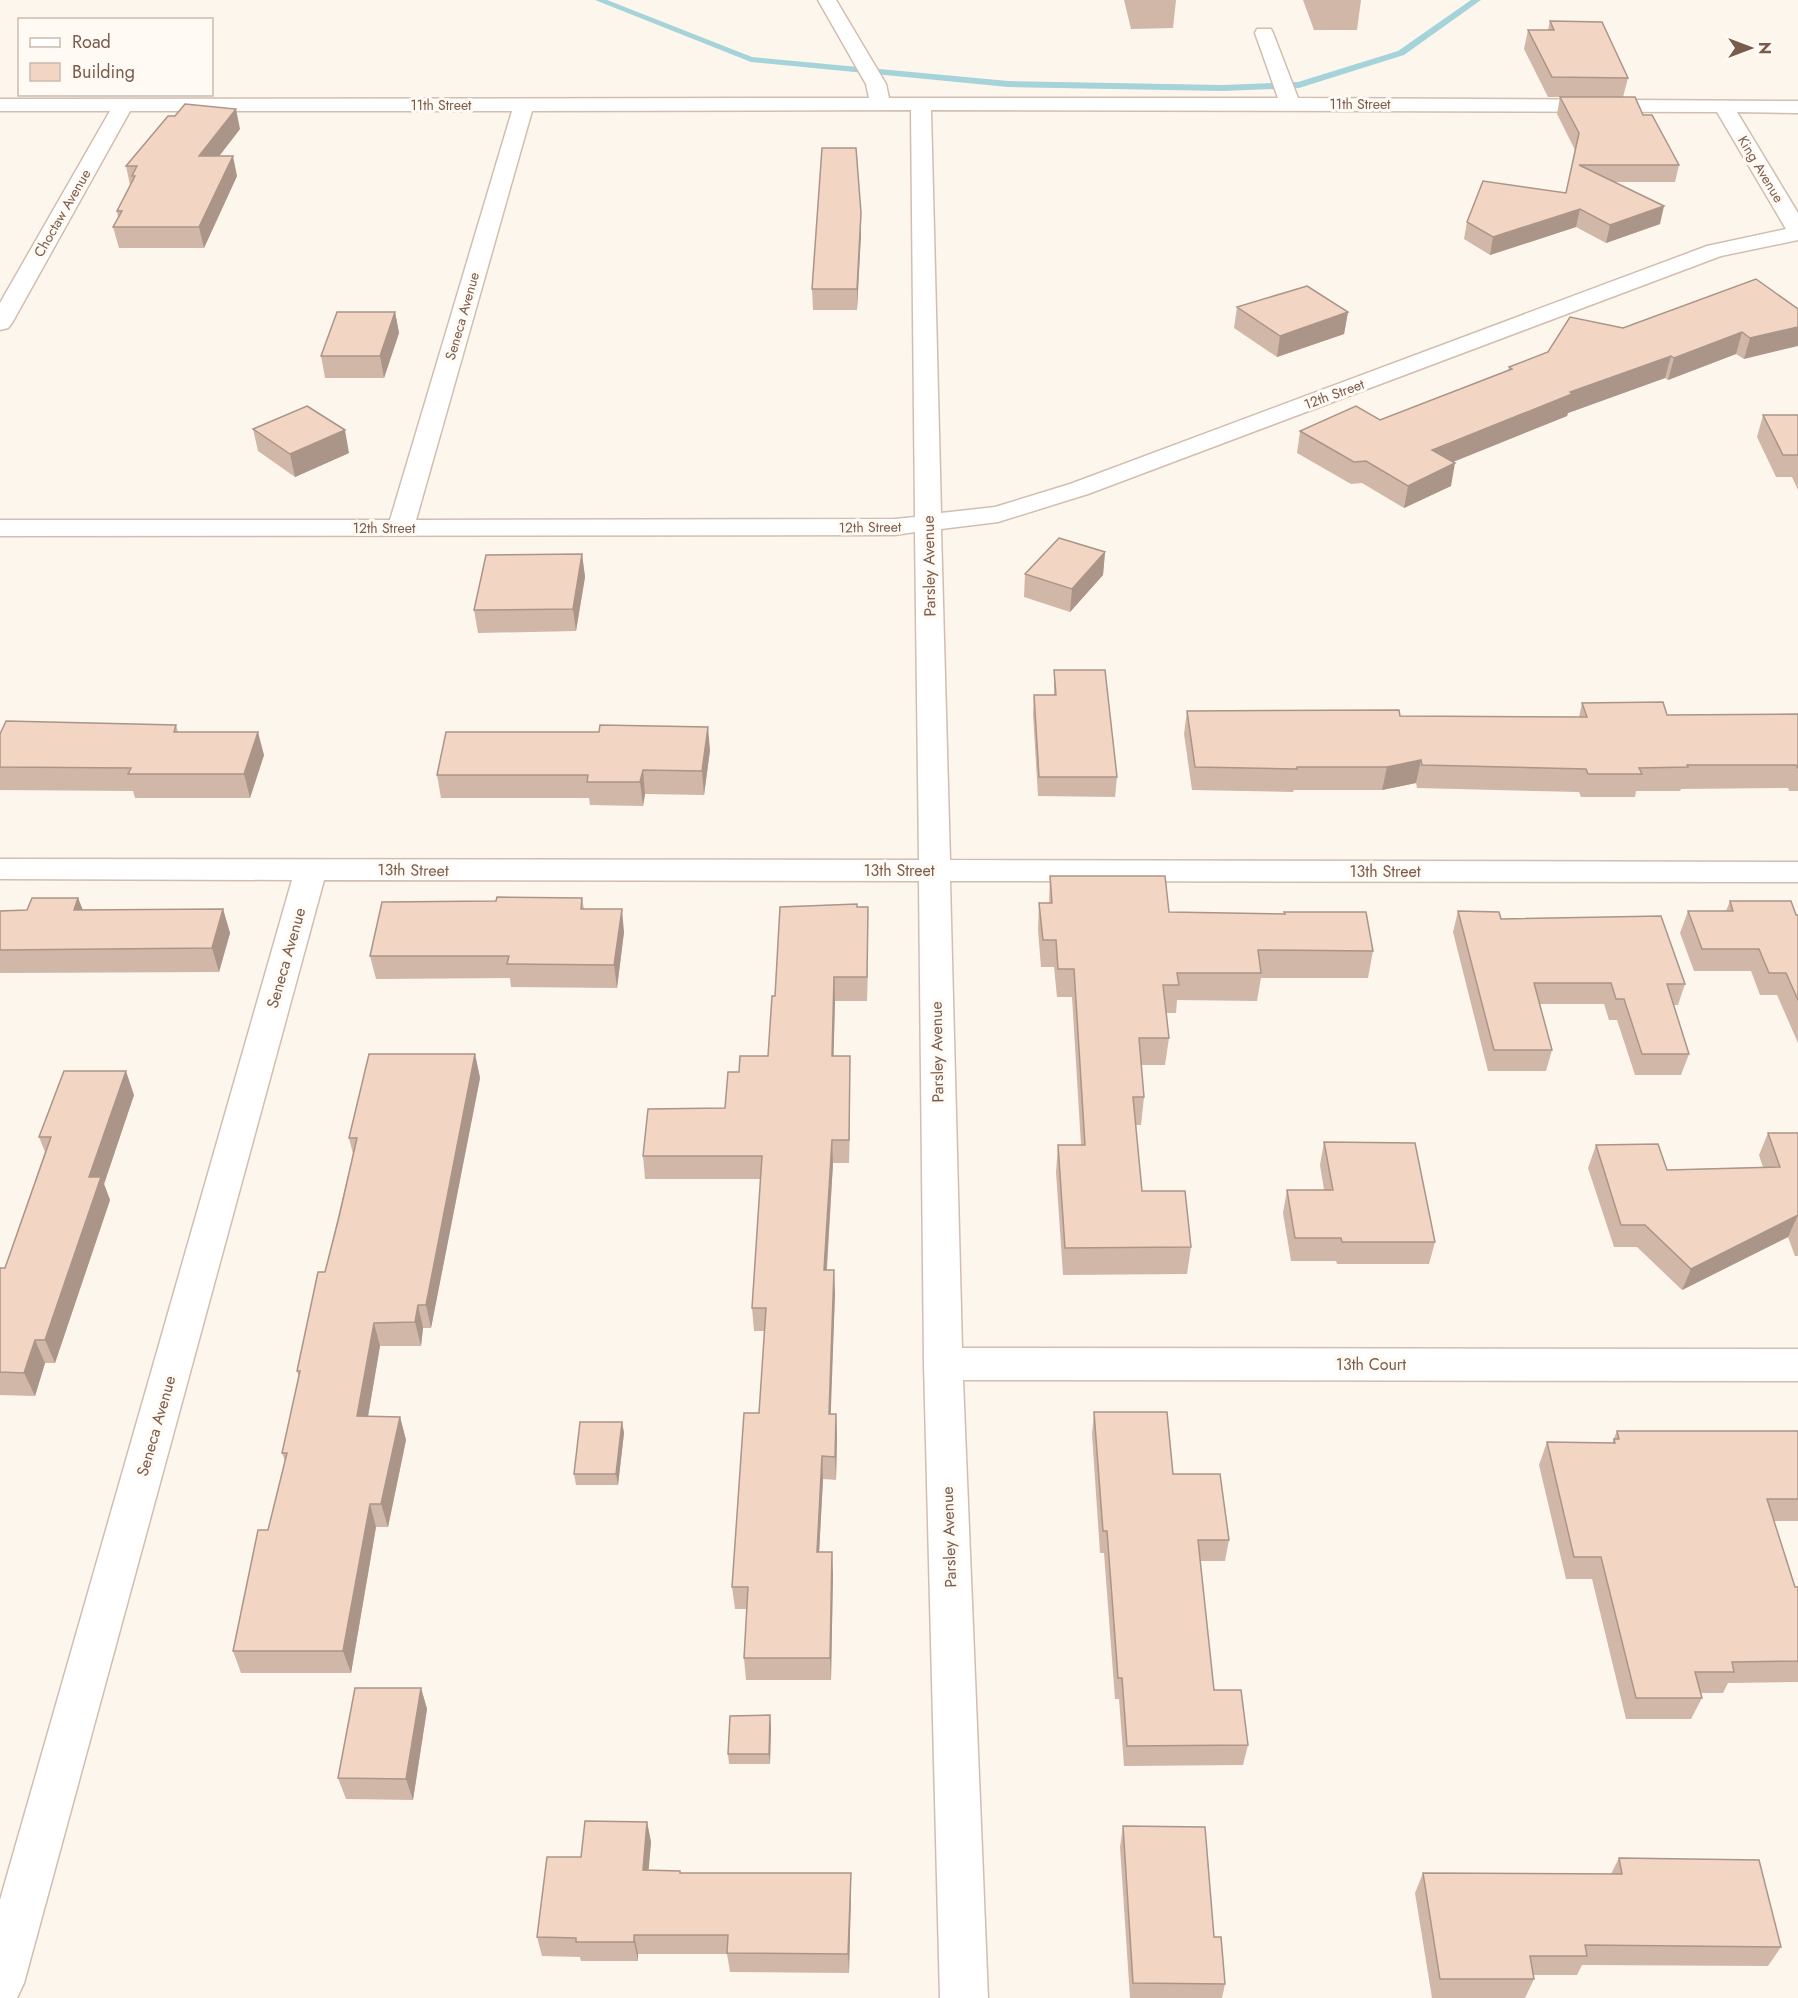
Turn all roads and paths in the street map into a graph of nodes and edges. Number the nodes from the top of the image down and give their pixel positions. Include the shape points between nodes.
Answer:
1 (827, 0) edge
2 (1264, 33) dead end
3 (1285, 90) junction
4 (124, 104) junction
5 (0, 105) edge
6 (524, 105) junction
7 (881, 105) junction
8 (921, 105) junction
9 (1724, 107) junction
10 (1798, 107) edge
11 (1798, 232) edge
12 (0, 323) edge
13 (928, 524) junction
14 (0, 528) edge
15 (401, 528) junction
16 (0, 869) edge
17 (311, 869) junction
18 (934, 870) junction
19 (1798, 872) edge
20 (943, 1364) junction
21 (1798, 1365) edge
22 (0, 1983) edge
23 (964, 1998) edge

1 - 7 street via 876,84
2 - 3 street
3 - 8 street, 11th Street
3 - 9 street, 11th Street
4 - 5 street, 11th Street
4 - 6 street, 11th Street
4 - 12 street, Choctaw Avenue
6 - 7 street, 11th Street
6 - 15 street, Seneca Avenue
7 - 8 street, 11th Street
8 - 13 street, Parsley Avenue
9 - 10 street, 11th Street
9 - 11 street, King Avenue
11 - 13 street, 12th Street via 1715,251 1078,489 998,514
13 - 15 street, 12th Street
13 - 18 street, Parsley Avenue
14 - 15 street, 12th Street
16 - 17 street, 13th Street
17 - 18 street, 13th Street
17 - 22 street, Seneca Avenue
18 - 19 street, 13th Street
18 - 20 street, Parsley Avenue
20 - 21 street, 13th Court
20 - 23 street, Parsley Avenue

